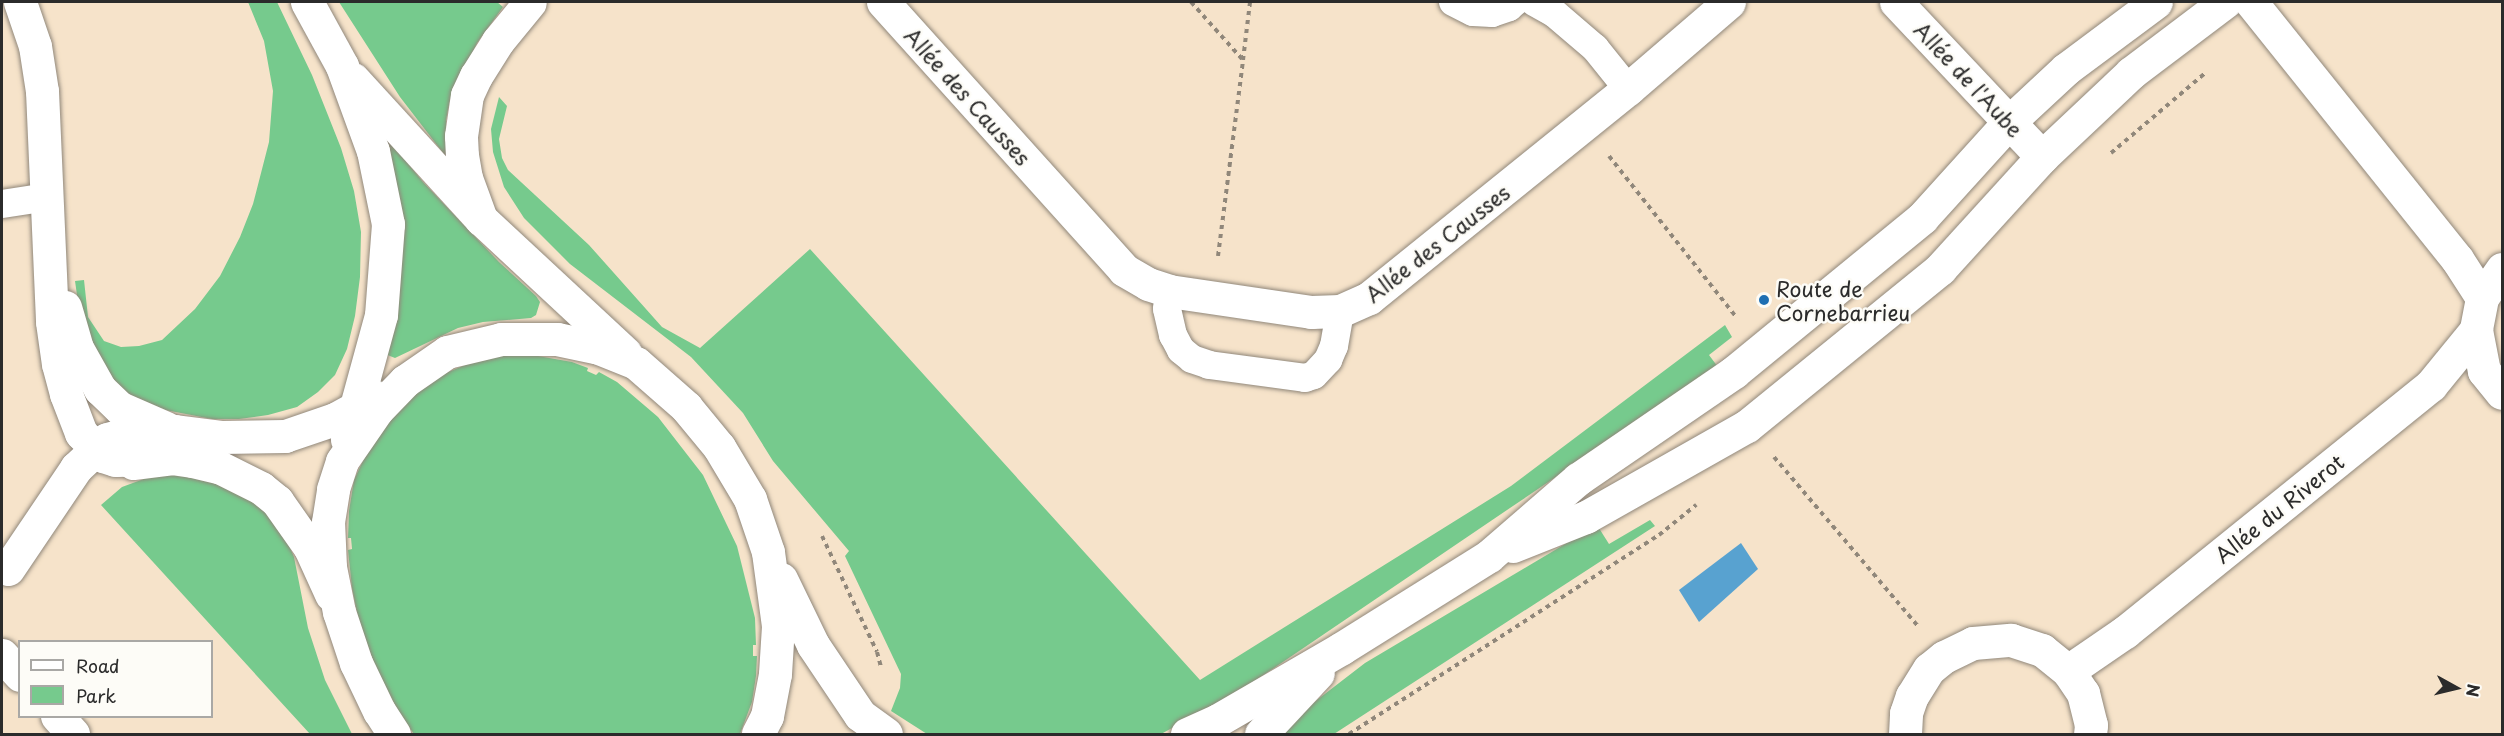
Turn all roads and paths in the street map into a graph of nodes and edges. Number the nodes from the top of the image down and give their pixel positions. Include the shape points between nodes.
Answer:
1 (20, 2) edge
2 (307, 2) edge
3 (530, 2) edge
4 (883, 2) edge
5 (1191, 2) edge
6 (1250, 2) edge
7 (1453, 2) edge
8 (1515, 2) edge
9 (1534, 2) edge
10 (1729, 2) edge
11 (1896, 2) edge
12 (2156, 2) edge
13 (2225, 2) edge
14 (2251, 2) edge
15 (1243, 60) junction
16 (342, 66) junction
17 (1628, 89) junction
18 (2009, 122) junction
19 (1585, 124) junction
20 (2042, 157) junction
21 (47, 197) junction
22 (2, 204) edge
23 (481, 219) junction
24 (50, 263) junction
25 (2502, 269) edge
26 (1169, 291) junction
27 (1213, 298) junction
28 (2482, 298) junction
29 (1340, 311) junction
30 (1739, 320) dead end
31 (2476, 330) junction
32 (636, 363) junction
33 (405, 381) junction
34 (2502, 393) edge
35 (354, 409) junction
36 (1747, 426) junction
37 (175, 431) junction
38 (94, 449) junction
39 (154, 459) junction
40 (342, 461) junction
41 (822, 536) dead end
42 (768, 552) junction
43 (1489, 556) junction
44 (5, 573) edge
45 (339, 612) junction
46 (1342, 648) junction
47 (2, 655) edge
48 (1944, 657) junction
49 (2068, 671) junction
50 (882, 672) dead end
51 (18, 673) edge
52 (58, 718) edge
53 (387, 727) edge
54 (73, 735) edge
55 (758, 735) edge
56 (886, 735) edge
57 (1187, 735) edge
58 (1261, 735) edge
59 (1905, 735) edge
60 (2090, 735) edge

1 - 21 street via 35,46 42,91
2 - 16 street
3 - 23 street via 498,41 467,95 462,156
4 - 26 street, Allée des Causses via 1124,270
5 - 15 path
6 - 15 path
7 - 8 lane via 1473,12 1491,13
9 - 17 lane via 1554,13 1595,48
10 - 17 street, Allée des Causses
11 - 18 street, Allée de l'Aube
12 - 18 street via 2066,69
13 - 20 street via 2131,73
14 - 28 street via 2457,259
15 - 27 path
16 - 23 street
16 - 35 street via 373,151 388,224 381,315
17 - 19 street, Allée des Causses
18 - 20 street, Allée de l'Aube
18 - 43 street via 1922,218 1894,242 1734,372 1578,479
19 - 29 street, Allée des Causses via 1369,298
19 - 30 path
20 - 36 street via 1940,269
21 - 22 lane
21 - 24 street
23 - 32 street
24 - 37 street via 77,348 100,389 120,408
24 - 38 street via 58,364 73,417
25 - 28 street, Allée du Riverot
26 - 27 street, Allée des Causses
26 - 29 lane via 1167,309 1173,335 1181,350 1192,359 1209,365 1305,378 1314,375 1328,360
27 - 29 street, Allée des Causses via 1311,312
28 - 31 street, Allée du Riverot
31 - 34 street, Allée du Riverot via 2484,371
31 - 49 street, Allée du Riverot via 2431,385 2126,632
32 - 33 street via 596,347 557,339 501,339 447,352
32 - 42 street via 686,407 719,447 750,499
33 - 35 street
33 - 40 street via 377,410
35 - 37 street via 285,436 221,437
35 - 40 street
36 - 43 street via 1586,517
36 - 48 path
37 - 38 street via 125,434 106,439
38 - 39 street via 115,460
38 - 44 street via 76,468
39 - 44 street via 112,469 93,481
39 - 45 street via 171,458 219,467 261,488 277,501 310,548
40 - 45 street via 328,522 330,567
41 - 50 path via 877,652
42 - 55 street via 778,635 767,716
42 - 56 street via 813,645 860,715
43 - 46 street
45 - 53 street via 356,663
46 - 57 street
46 - 58 street
47 - 51 street
48 - 49 street via 1973,643 2011,640 2042,650
48 - 59 street via 1929,669 1912,696
49 - 60 street via 2083,693
52 - 54 street

